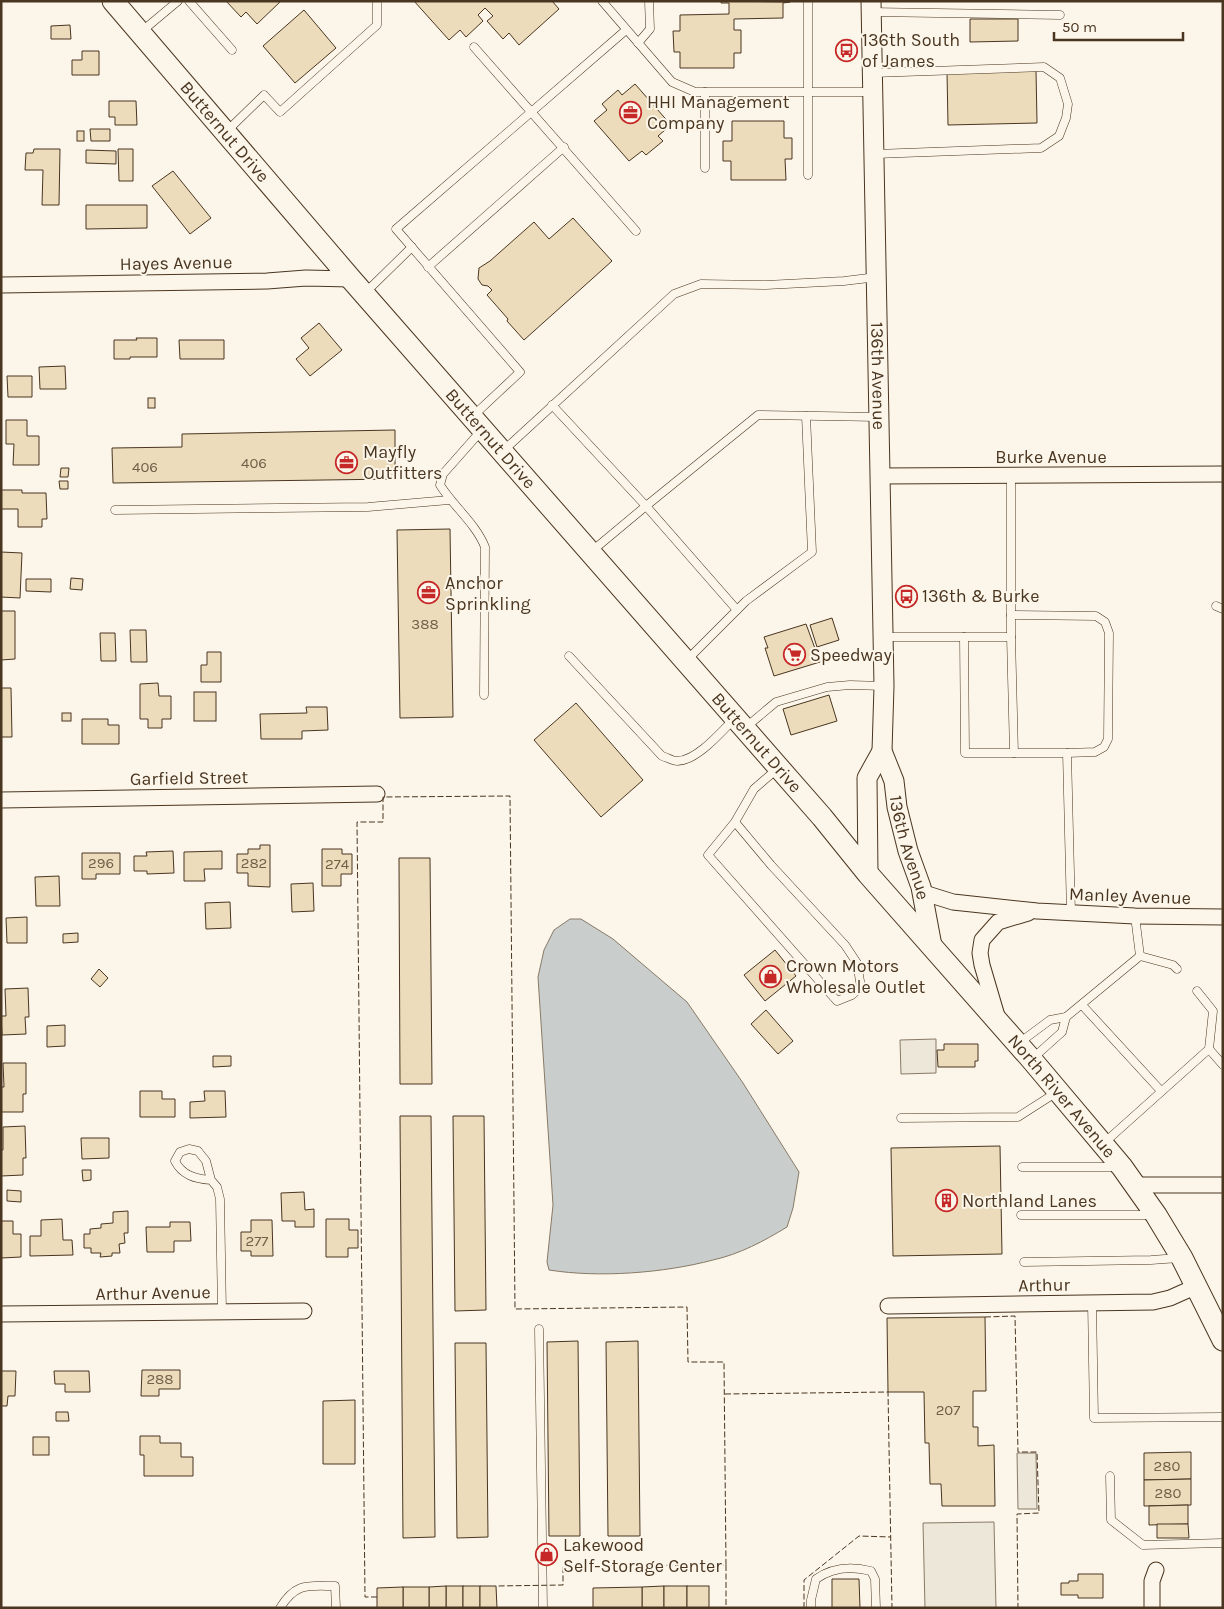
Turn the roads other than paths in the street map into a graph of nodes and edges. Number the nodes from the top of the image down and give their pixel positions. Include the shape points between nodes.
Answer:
1 (113, 1) edge
2 (178, 1) edge
3 (189, 1) edge
4 (376, 1) edge
5 (602, 1) edge
6 (649, 1) edge
7 (808, 1) edge
8 (871, 7) edge
9 (1060, 15) dead end
10 (626, 30) junction
11 (140, 33) junction
12 (638, 43) junction
13 (474, 47) dead end
14 (232, 50) dead end
15 (873, 73) junction
16 (705, 92) junction
17 (808, 92) junction
18 (874, 92) junction
19 (532, 112) junction
20 (225, 133) junction
21 (564, 148) junction
22 (874, 154) junction
23 (705, 168) dead end
24 (808, 174) dead end
25 (636, 231) dead end
26 (412, 247) junction
27 (428, 267) junction
28 (877, 277) junction
29 (1, 285) edge
30 (357, 287) junction
31 (552, 405) junction
32 (806, 416) junction
33 (879, 417) junction
34 (477, 424) junction
35 (502, 452) junction
36 (1223, 474) edge
37 (880, 476) junction
38 (1011, 476) junction
39 (449, 500) junction
40 (646, 506) junction
41 (115, 510) dead end
42 (590, 553) junction
43 (737, 610) junction
44 (1010, 616) junction
45 (883, 637) junction
46 (964, 637) junction
47 (1010, 637) junction
48 (569, 656) dead end
49 (686, 662) junction
50 (884, 686) junction
51 (484, 695) dead end
52 (740, 724) junction
53 (882, 751) junction
54 (1014, 753) junction
55 (1067, 753) junction
56 (778, 767) junction
57 (377, 794) dead end
58 (1, 800) edge
59 (735, 822) junction
60 (868, 874) junction
61 (921, 892) junction
62 (1037, 911) junction
63 (1071, 913) junction
64 (1135, 916) junction
65 (1223, 917) edge
66 (932, 946) junction
67 (1140, 956) junction
68 (1177, 969) dead end
69 (1197, 991) dead end
70 (1082, 1005) junction
71 (1066, 1017) junction
72 (999, 1024) junction
73 (1209, 1049) junction
74 (1024, 1052) junction
75 (1223, 1065) edge
76 (1058, 1091) junction
77 (1161, 1091) junction
78 (901, 1118) dead end
79 (1102, 1144) junction
80 (1022, 1167) dead end
81 (1122, 1167) junction
82 (211, 1180) junction
83 (1135, 1185) junction
84 (1223, 1185) edge
85 (1022, 1214) dead end
86 (1156, 1215) junction
87 (1182, 1258) junction
88 (1024, 1262) dead end
89 (1197, 1286) junction
90 (1092, 1303) junction
91 (888, 1306) dead end
92 (304, 1311) dead end
93 (222, 1312) junction
94 (1, 1314) edge
95 (539, 1329) dead end
96 (1223, 1340) edge
97 (1223, 1417) edge
98 (1110, 1476) dead end
99 (1223, 1543) edge
100 (1156, 1570) dead end
101 (280, 1608) edge
102 (336, 1608) edge
103 (543, 1608) edge
104 (811, 1608) edge
105 (876, 1608) edge
106 (1152, 1608) edge

1 - 11 main road, Butternut Drive
2 - 11 lane
3 - 14 lane
4 - 20 lane via 377,25 280,112 264,95
5 - 10 lane
6 - 12 lane via 650,29
7 - 17 lane
8 - 9 lane
8 - 15 street, 136th Avenue
10 - 12 lane
10 - 19 lane
11 - 20 main road, Butternut Drive
12 - 16 lane via 672,82 695,92
13 - 19 lane
15 - 18 street, 136th Avenue
15 - 22 lane via 1044,67 1060,78 1068,104 1059,136 1041,148
16 - 17 lane
16 - 23 lane
17 - 18 lane
17 - 24 lane
18 - 22 street, 136th Avenue
19 - 21 lane
19 - 26 lane via 396,229
20 - 30 main road, Butternut Drive
21 - 25 lane
21 - 27 lane
22 - 28 street, 136th Avenue
26 - 27 lane
26 - 30 lane
27 - 34 lane via 520,372
28 - 31 lane via 766,285 701,284 674,294
28 - 33 street, 136th Avenue
29 - 30 street, Hayes Avenue via 306,278
30 - 34 main road, Butternut Drive
31 - 35 lane
31 - 40 lane
32 - 33 lane
32 - 40 lane via 758,415
32 - 43 lane via 812,552
33 - 37 street, 136th Avenue
34 - 35 main road, Butternut Drive
34 - 39 lane via 443,474 440,486
35 - 42 main road, Butternut Drive
36 - 38 street, Burke Avenue
37 - 38 street, Burke Avenue
37 - 45 street, 136th Avenue
38 - 44 lane
39 - 41 lane via 368,507
39 - 51 lane via 480,535 485,547
40 - 42 lane
40 - 43 lane
42 - 49 main road, Butternut Drive
43 - 49 lane
44 - 47 lane
44 - 55 lane via 1096,616 1105,622 1109,633 1108,739 1104,747 1095,752
45 - 46 lane
45 - 50 street, 136th Avenue
46 - 47 lane
46 - 54 lane via 965,753
47 - 54 lane
48 - 52 lane via 662,756 677,761 694,755
49 - 52 main road, Butternut Drive
50 - 52 lane via 827,687 776,702
50 - 53 street, 136th Avenue
52 - 56 main road, Butternut Drive
53 - 60 street, 136th Avenue via 867,778
53 - 61 street, 136th Avenue via 894,781 899,816
54 - 55 lane
55 - 63 lane
56 - 59 lane via 754,789
56 - 60 main road, Butternut Drive
57 - 58 street, Garfield Street
59 - 59 lane via 708,855 837,1001 852,995 861,987 857,963 845,945
60 - 66 main road, North River Avenue
61 - 62 street, Manley Avenue via 953,902
61 - 66 street, 136th Avenue
62 - 63 street, Manley Avenue
62 - 72 street, Manley Avenue via 998,922 982,940 982,965
63 - 64 street, Manley Avenue
64 - 65 street, Manley Avenue
64 - 67 lane
66 - 72 main road, North River Avenue
67 - 68 lane
67 - 70 lane
69 - 73 lane via 1214,1011
70 - 71 lane
70 - 77 lane
71 - 74 lane via 1050,1020
71 - 74 lane via 1062,1032
72 - 74 main road, North River Avenue
73 - 75 lane
73 - 77 lane
74 - 76 main road, North River Avenue
76 - 78 lane via 1018,1117
76 - 79 main road, North River Avenue
77 - 79 lane
79 - 81 main road, North River Avenue
80 - 81 lane
81 - 83 main road, North River Avenue
82 - 82 lane via 206,1161 198,1151 180,1152 175,1161 180,1170
82 - 93 lane via 220,1199
83 - 84 street
83 - 86 main road, North River Avenue
85 - 86 lane
86 - 87 main road, North River Avenue
87 - 88 lane
87 - 89 main road, North River Avenue
89 - 90 street, Arthur via 1154,1302
89 - 96 main road, North River Avenue
90 - 91 street, Arthur
90 - 97 lane via 1094,1418
92 - 93 street, Arthur Avenue
93 - 94 street, Arthur Avenue
95 - 103 lane
98 - 99 lane via 1111,1520 1142,1545
100 - 106 street via 1152,1581
101 - 102 lane via 287,1596 303,1586 336,1586
104 - 105 lane via 816,1578 838,1569 861,1569 871,1571 875,1579

